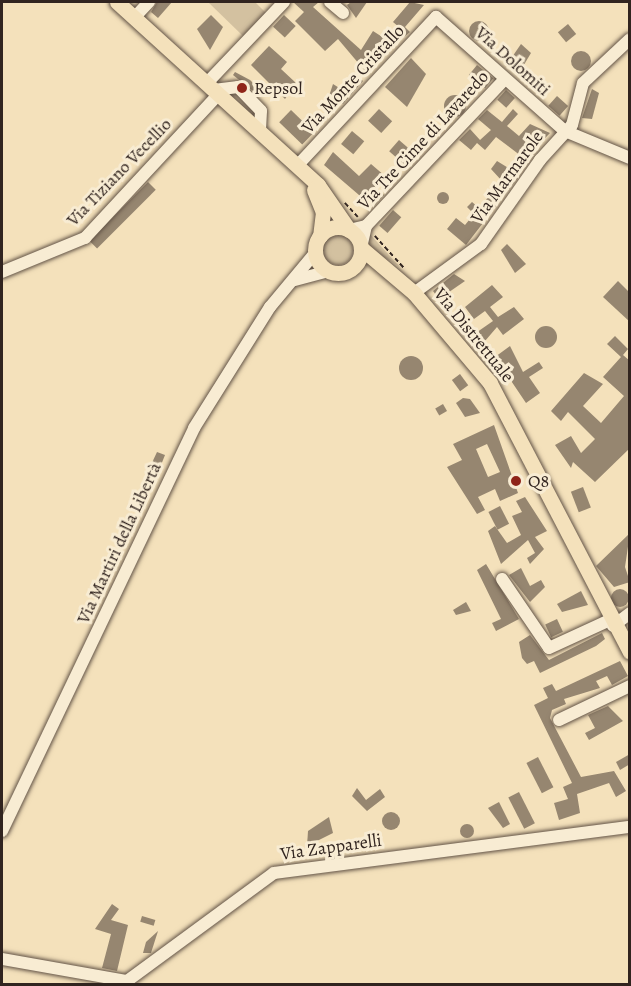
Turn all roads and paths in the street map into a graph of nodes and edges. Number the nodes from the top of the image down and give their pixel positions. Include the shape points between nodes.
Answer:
1 (117, 2) edge
2 (149, 2) edge
3 (284, 2) edge
4 (330, 2) edge
5 (343, 13) dead end
6 (436, 17) joint
7 (135, 18) junction
8 (630, 39) edge
9 (505, 79) junction
10 (213, 89) junction
11 (565, 131) junction
12 (630, 158) edge
13 (299, 169) junction
14 (368, 227) junction
15 (349, 230) junction
16 (320, 236) junction
17 (361, 248) junction
18 (315, 253) junction
19 (351, 269) junction
20 (328, 271) junction
21 (2, 272) edge
22 (399, 272) junction
23 (292, 282) junction
24 (414, 293) junction
25 (502, 579) dead end
26 (630, 613) edge
27 (611, 623) junction
28 (630, 652) edge
29 (630, 686) edge
30 (559, 720) dead end
31 (630, 828) edge
32 (2, 831) edge
33 (2, 959) edge

1 - 7 main road, Via Distrettuale
2 - 7 street
3 - 10 street, Via Tiziano Vecellio
4 - 5 street
6 - 9 street, Via Dolomiti
6 - 13 street, Via Monte Cristallo
7 - 10 main road, Via Distrettuale
8 - 11 street, Via Marmarole via 583,83 574,122
9 - 11 street, Via Dolomiti
9 - 14 street, Via Tre Cime di Lavaredo
10 - 13 main road, Via Distrettuale
10 - 21 street, Via Tiziano Vecellio via 85,238
11 - 12 street, Via Dolomiti
11 - 24 street, Via Marmarole via 476,249
13 - 15 main road, Via Distrettuale via 329,198
13 - 16 main road, Via Distrettuale via 322,205
14 - 15 street, Via Tre Cime di Lavaredo
14 - 17 street, Via Tre Cime di Lavaredo
14 - 22 path
15 - 16 main road via 334,228
15 - 17 main road, Via Distrettuale
16 - 18 main road, Via Distrettuale
17 - 19 main road
17 - 22 main road, Via Distrettuale
18 - 20 main road
18 - 23 street, Via Martiri della Libertà
19 - 20 main road
19 - 22 main road
20 - 23 street
22 - 24 main road, Via Distrettuale
23 - 32 street, Via Martiri della Libertà via 270,307 194,428
24 - 27 main road, Via Distrettuale via 502,402
25 - 27 street via 549,648
26 - 27 street
27 - 28 main road, Via Distrettuale
29 - 30 street
31 - 33 street, Via Zapparelli via 274,873 127,981

